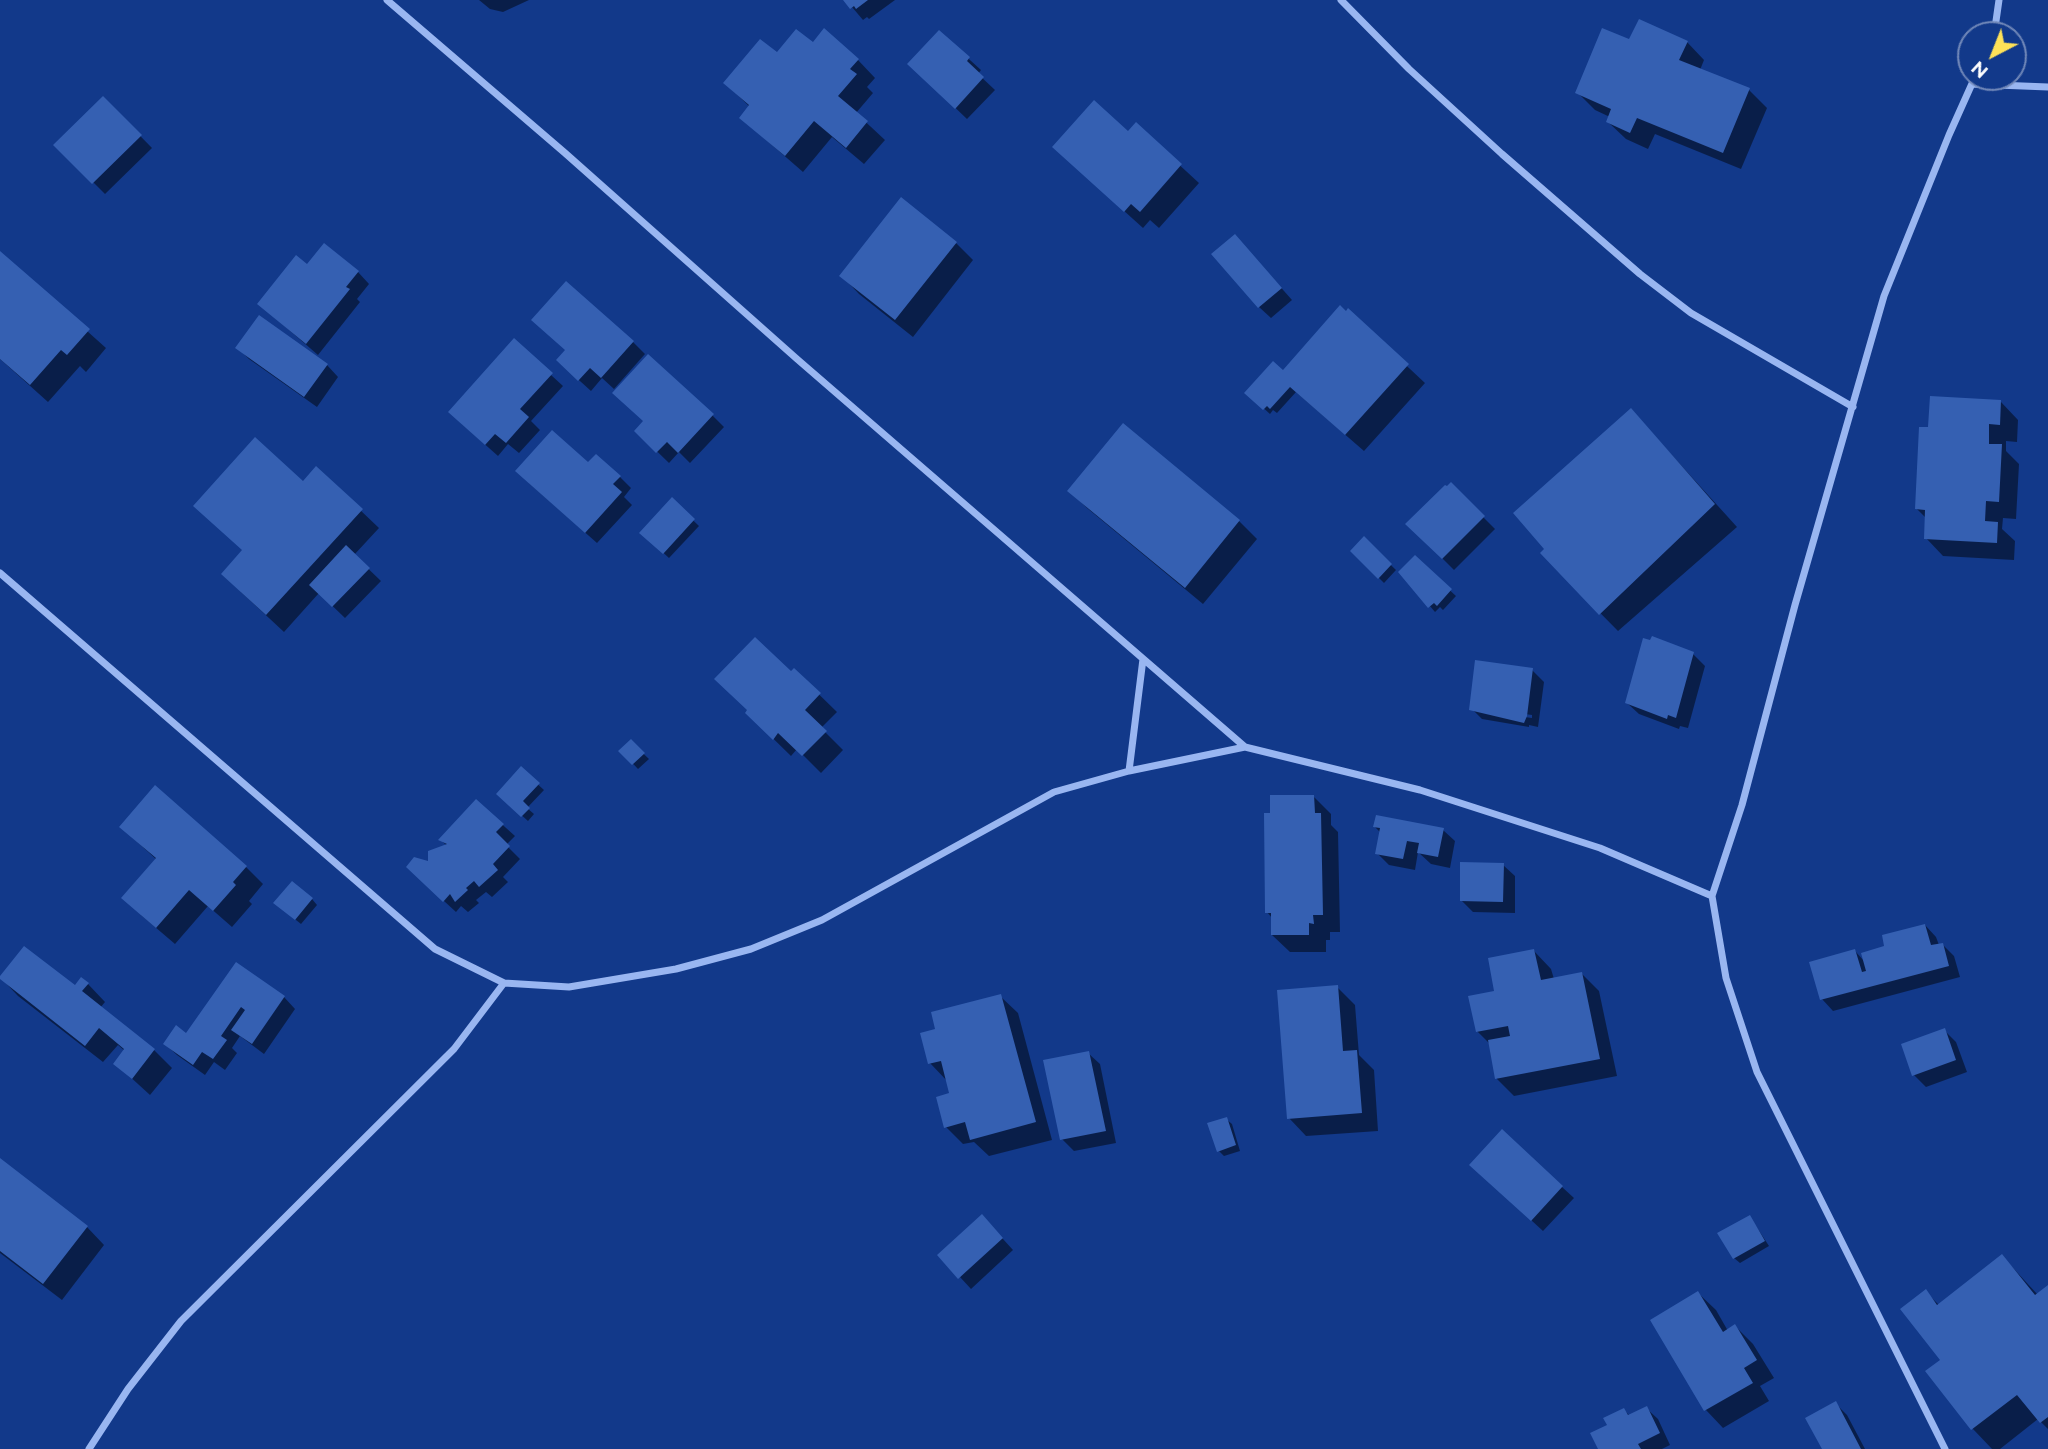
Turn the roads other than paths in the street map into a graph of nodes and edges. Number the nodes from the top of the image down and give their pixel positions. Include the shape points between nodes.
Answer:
1 (387, 0) edge
2 (1341, 0) edge
3 (1999, 0) edge
4 (1996, 21) edge
5 (2027, 85) edge
6 (2048, 87) edge
7 (1970, 91) edge
8 (1853, 407) junction
9 (0, 573) edge
10 (1143, 659) junction
11 (1245, 747) junction
12 (1129, 771) junction
13 (1712, 896) junction
14 (504, 983) junction
15 (89, 1449) edge
16 (1945, 1449) edge

1 - 10 street
2 - 8 street via 1409,69 1640,274 1691,313
3 - 4 street
5 - 6 street
7 - 8 street via 1884,296
8 - 13 street via 1742,806
9 - 14 street via 435,949
10 - 11 street
10 - 12 street
11 - 12 street
11 - 13 street via 1420,790 1600,848
12 - 14 street via 1054,792 822,920 751,949 676,969 569,988
13 - 16 street via 1726,978 1757,1072
14 - 15 street via 454,1049 181,1321

